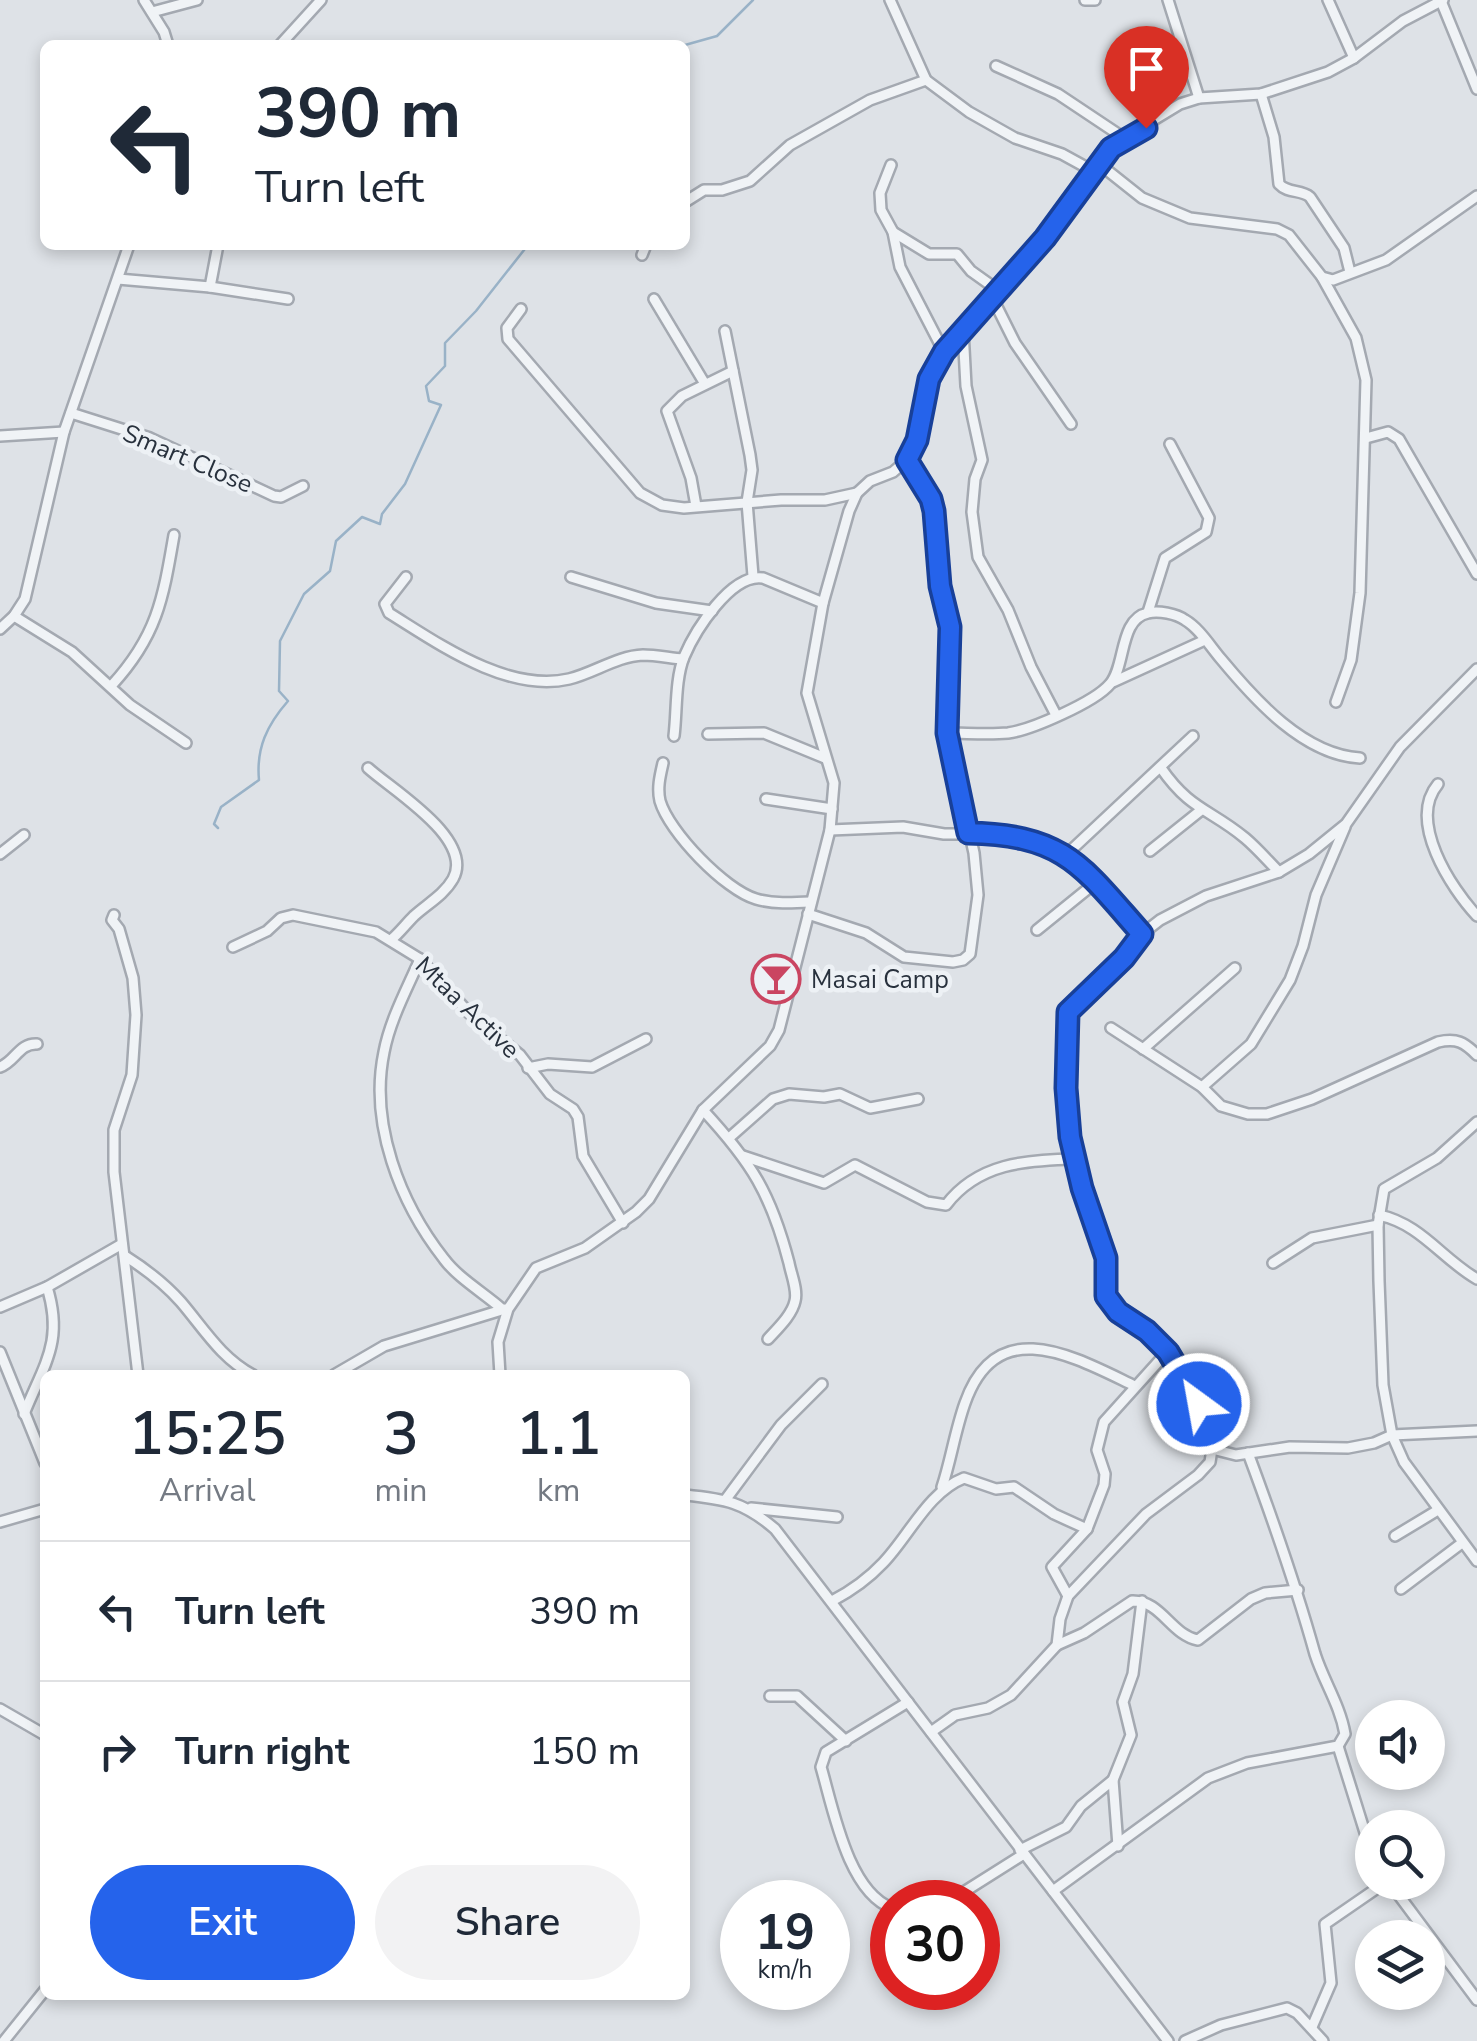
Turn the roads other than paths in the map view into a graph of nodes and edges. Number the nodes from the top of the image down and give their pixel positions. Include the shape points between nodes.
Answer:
1 (144, 0) edge
2 (197, 0) edge
3 (321, 0) edge
4 (890, 0) edge
5 (1085, 0) edge
6 (1096, 0) edge
7 (1168, 0) edge
8 (1328, 0) edge
9 (1442, 1) edge
10 (152, 12) junction
11 (166, 40) edge
12 (285, 40) edge
13 (1354, 58) junction
14 (996, 66) dead end
15 (926, 80) junction
16 (1477, 89) edge
17 (1260, 94) junction
18 (1199, 98) junction
19 (1124, 138) junction
20 (890, 165) dead end
21 (1096, 167) junction
22 (1477, 196) edge
23 (690, 199) edge
24 (894, 232) junction
25 (127, 250) edge
26 (217, 250) edge
27 (1350, 272) junction
28 (1322, 277) junction
29 (118, 279) junction
30 (210, 287) junction
31 (996, 294) junction
32 (288, 298) dead end
33 (654, 299) dead end
34 (521, 308) dead end
35 (964, 330) junction
36 (725, 331) dead end
37 (944, 352) junction
38 (733, 371) junction
39 (706, 384) junction
40 (71, 414) junction
41 (1071, 424) dead end
42 (64, 432) junction
43 (0, 436) edge
44 (1366, 438) junction
45 (1170, 444) dead end
46 (907, 460) junction
47 (303, 486) dead end
48 (858, 493) junction
49 (747, 502) junction
50 (696, 506) junction
51 (174, 536) dead end
52 (1477, 574) edge
53 (571, 576) dead end
54 (753, 576) junction
55 (406, 577) dead end
56 (823, 603) junction
57 (712, 611) junction
58 (1148, 612) junction
59 (14, 616) junction
60 (0, 628) edge
61 (1205, 640) junction
62 (682, 659) junction
63 (1477, 669) edge
64 (1113, 682) junction
65 (112, 685) junction
66 (1336, 702) dead end
67 (1056, 714) junction
68 (947, 733) junction
69 (708, 734) dead end
70 (674, 736) dead end
71 (1193, 736) dead end
72 (186, 744) dead end
73 (825, 758) junction
74 (1360, 758) dead end
75 (663, 763) dead end
76 (368, 768) dead end
77 (1161, 768) junction
78 (1438, 784) dead end
79 (766, 799) dead end
80 (832, 809) junction
81 (1200, 811) junction
82 (1346, 824) junction
83 (830, 830) junction
84 (968, 833) junction
85 (24, 835) dead end
86 (1150, 851) dead end
87 (0, 854) edge
88 (1066, 854) junction
89 (1279, 872) junction
90 (1095, 883) junction
91 (810, 902) junction
92 (808, 914) junction
93 (114, 915) dead end
94 (1477, 916) edge
95 (1038, 930) dead end
96 (1142, 934) junction
97 (392, 939) junction
98 (233, 947) dead end
99 (420, 960) junction
100 (1235, 968) dead end
101 (1111, 1028) dead end
102 (646, 1039) dead end
103 (38, 1044) dead end
104 (1143, 1049) junction
105 (1477, 1055) edge
106 (0, 1067) edge
107 (528, 1068) junction
108 (1202, 1088) junction
109 (918, 1099) dead end
110 (703, 1110) junction
111 (1477, 1122) edge
112 (729, 1138) junction
113 (743, 1156) junction
114 (1075, 1159) junction
115 (1379, 1220) junction
116 (623, 1223) junction
117 (122, 1244) junction
118 (124, 1256) junction
119 (1273, 1263) dead end
120 (1476, 1277) edge
121 (47, 1287) junction
122 (0, 1308) edge
123 (505, 1308) junction
124 (768, 1339) dead end
125 (0, 1352) edge
126 (1168, 1352) junction
127 (43, 1370) edge
128 (137, 1370) edge
129 (245, 1370) edge
130 (343, 1370) edge
131 (500, 1370) edge
132 (40, 1378) edge
133 (822, 1384) dead end
134 (1135, 1386) junction
135 (24, 1414) junction
136 (1477, 1431) edge
137 (1392, 1436) junction
138 (1212, 1449) junction
139 (40, 1451) edge
140 (1248, 1453) junction
141 (942, 1490) junction
142 (690, 1495) edge
143 (726, 1499) junction
144 (748, 1508) junction
145 (40, 1510) edge
146 (1438, 1510) junction
147 (837, 1517) dead end
148 (4, 1521) edge
149 (1087, 1530) junction
150 (0, 1531) edge
151 (1395, 1536) dead end
152 (1462, 1543) junction
153 (1477, 1561) edge
154 (1401, 1589) dead end
155 (1298, 1590) junction
156 (1068, 1596) junction
157 (832, 1601) junction
158 (1142, 1601) junction
159 (1057, 1644) junction
160 (770, 1696) dead end
161 (908, 1702) junction
162 (0, 1709) edge
163 (40, 1732) edge
164 (930, 1732) junction
165 (846, 1740) junction
166 (1338, 1746) junction
167 (1113, 1780) junction
168 (1358, 1810) edge
169 (1118, 1847) junction
170 (1022, 1852) junction
171 (981, 1880) edge
172 (870, 1891) edge
173 (1054, 1892) junction
174 (1360, 1900) edge
175 (1401, 1900) edge
176 (40, 1996) edge
177 (1477, 2000) edge
178 (1312, 2027) junction
179 (4, 2041) edge
180 (1168, 2041) edge
181 (1185, 2041) edge
182 (1323, 2041) edge

1 - 10 street
2 - 10 street
3 - 12 street
4 - 15 street
5 - 6 street
7 - 18 street
8 - 13 street
9 - 13 street
9 - 16 street
10 - 11 street
13 - 17 street
14 - 19 street via 1058,94
15 - 21 street via 1015,138
15 - 23 street via 870,100 790,144 750,181
17 - 18 street
17 - 27 street via 1274,136 1279,184 1310,197 1344,248
18 - 19 street
19 - 21 street
20 - 24 street via 880,203
21 - 28 street via 1142,198 1190,218 1288,234
21 - 31 street
22 - 27 street via 1386,260
24 - 31 street via 929,254 956,254
24 - 37 street via 900,267
25 - 29 street
26 - 30 street
27 - 28 street
28 - 44 street via 1361,354
29 - 30 street
29 - 40 street
30 - 32 street
31 - 35 street
31 - 41 street via 1015,343
33 - 39 street
34 - 50 street via 507,328 508,340 640,493 662,505
35 - 37 street
35 - 67 street via 966,386 982,460 972,512 978,557
36 - 38 street
37 - 46 street via 929,379
38 - 39 street
38 - 49 street via 752,470
39 - 50 street via 668,412
40 - 42 street
40 - 47 street, Smart Close via 150,438 274,496
42 - 43 street
42 - 59 street via 25,599
44 - 52 street via 1388,432 1399,439
44 - 66 street via 1360,594 1351,660
45 - 58 street via 1210,526 1164,558
46 - 48 street
46 - 68 street via 934,511 950,627
48 - 49 street
48 - 56 street
49 - 50 street
49 - 54 street
51 - 65 street via 159,615 135,660
53 - 57 street via 656,603
54 - 56 street
54 - 57 street
55 - 62 street via 386,604 388,614 508,675 565,680 642,655
56 - 73 street via 807,693
57 - 62 street
58 - 61 street via 1176,615
58 - 64 street via 1130,627
59 - 60 street
59 - 65 street
61 - 64 street
61 - 74 street via 1292,730 1318,748
62 - 70 street
63 - 82 street via 1400,746
64 - 67 street
65 - 72 street
67 - 68 street via 1007,733
68 - 84 street
69 - 73 street via 764,733
71 - 77 street
73 - 80 street via 834,783
75 - 91 street via 660,802 673,828 733,888 754,899
76 - 97 street via 432,818 456,860 454,878
77 - 81 street
77 - 88 street
78 - 94 street via 1428,812 1431,841
79 - 80 street
80 - 83 street
81 - 86 street
81 - 89 street via 1245,838
82 - 89 street
82 - 108 street via 1290,980 1250,1044
83 - 84 street
83 - 91 street
84 - 88 street via 1045,843
84 - 92 street via 978,895 970,954 963,960 904,957 866,933
85 - 87 street
88 - 90 street
89 - 96 street via 1206,896
90 - 95 street
90 - 96 street
91 - 92 street
92 - 110 street via 779,1030
93 - 117 street via 136,1015 132,1076 114,1130
96 - 114 street via 1068,1012 1066,1088
97 - 98 street, Mtaa Active via 293,915
97 - 99 street, Mtaa Active
99 - 107 street, Mtaa Active
99 - 123 street via 383,1053 382,1117 391,1160 404,1195 446,1262
100 - 104 street
101 - 104 street
102 - 107 street via 592,1067
103 - 106 street
104 - 108 street
105 - 108 street via 1464,1042 1438,1042 1267,1114 1221,1106
107 - 116 street, Mtaa Active via 578,1116 584,1156
109 - 112 street via 870,1108 840,1094 789,1094
110 - 112 street
110 - 116 street via 648,1199
111 - 115 street via 1437,1158 1384,1189
112 - 113 street
113 - 114 street via 824,1182 855,1165 946,1205 958,1188 996,1167
113 - 124 street via 767,1194 796,1298
114 - 126 street via 1106,1258 1106,1296
115 - 119 street via 1312,1238
115 - 120 street via 1408,1224
115 - 137 street via 1383,1385
116 - 123 street via 536,1268
117 - 118 street
117 - 121 street
118 - 128 street
118 - 129 street via 178,1298 228,1360
121 - 122 street
121 - 127 street via 54,1336
123 - 130 street via 384,1346
123 - 131 street
125 - 135 street
126 - 134 street
126 - 138 street via 1205,1412
132 - 135 street
133 - 143 street
134 - 141 street via 1048,1350 1029,1346 1001,1355 973,1384
134 - 149 street via 1098,1438 1104,1485
135 - 139 street
136 - 137 street
137 - 140 street via 1348,1448
137 - 146 street
138 - 140 street
138 - 156 street via 1210,1462 1146,1514
140 - 155 street
141 - 149 street via 964,1478 996,1490 1014,1487
141 - 157 street via 883,1563
142 - 143 street
143 - 144 street
144 - 147 street
144 - 157 street via 775,1529
145 - 148 street
146 - 151 street
146 - 152 street
148 - 150 street
149 - 156 street via 1052,1567
152 - 153 street
152 - 154 street
155 - 158 street via 1251,1598 1198,1640
155 - 166 street via 1341,1714 1345,1734
156 - 159 street
157 - 161 street
158 - 159 street
158 - 167 street via 1123,1702 1131,1734
159 - 164 street via 1000,1703 955,1714
160 - 165 street via 797,1696
161 - 164 street
161 - 165 street
162 - 163 street
164 - 170 street
165 - 172 street via 826,1752 821,1767 854,1868
166 - 168 street
166 - 169 street via 1246,1763 1208,1778
167 - 169 street
167 - 170 street via 1066,1827
169 - 173 street
170 - 171 street
170 - 173 street
173 - 180 street
174 - 178 street via 1325,1924 1330,1984
175 - 177 street
176 - 179 street
178 - 181 street via 1288,2008
178 - 182 street

